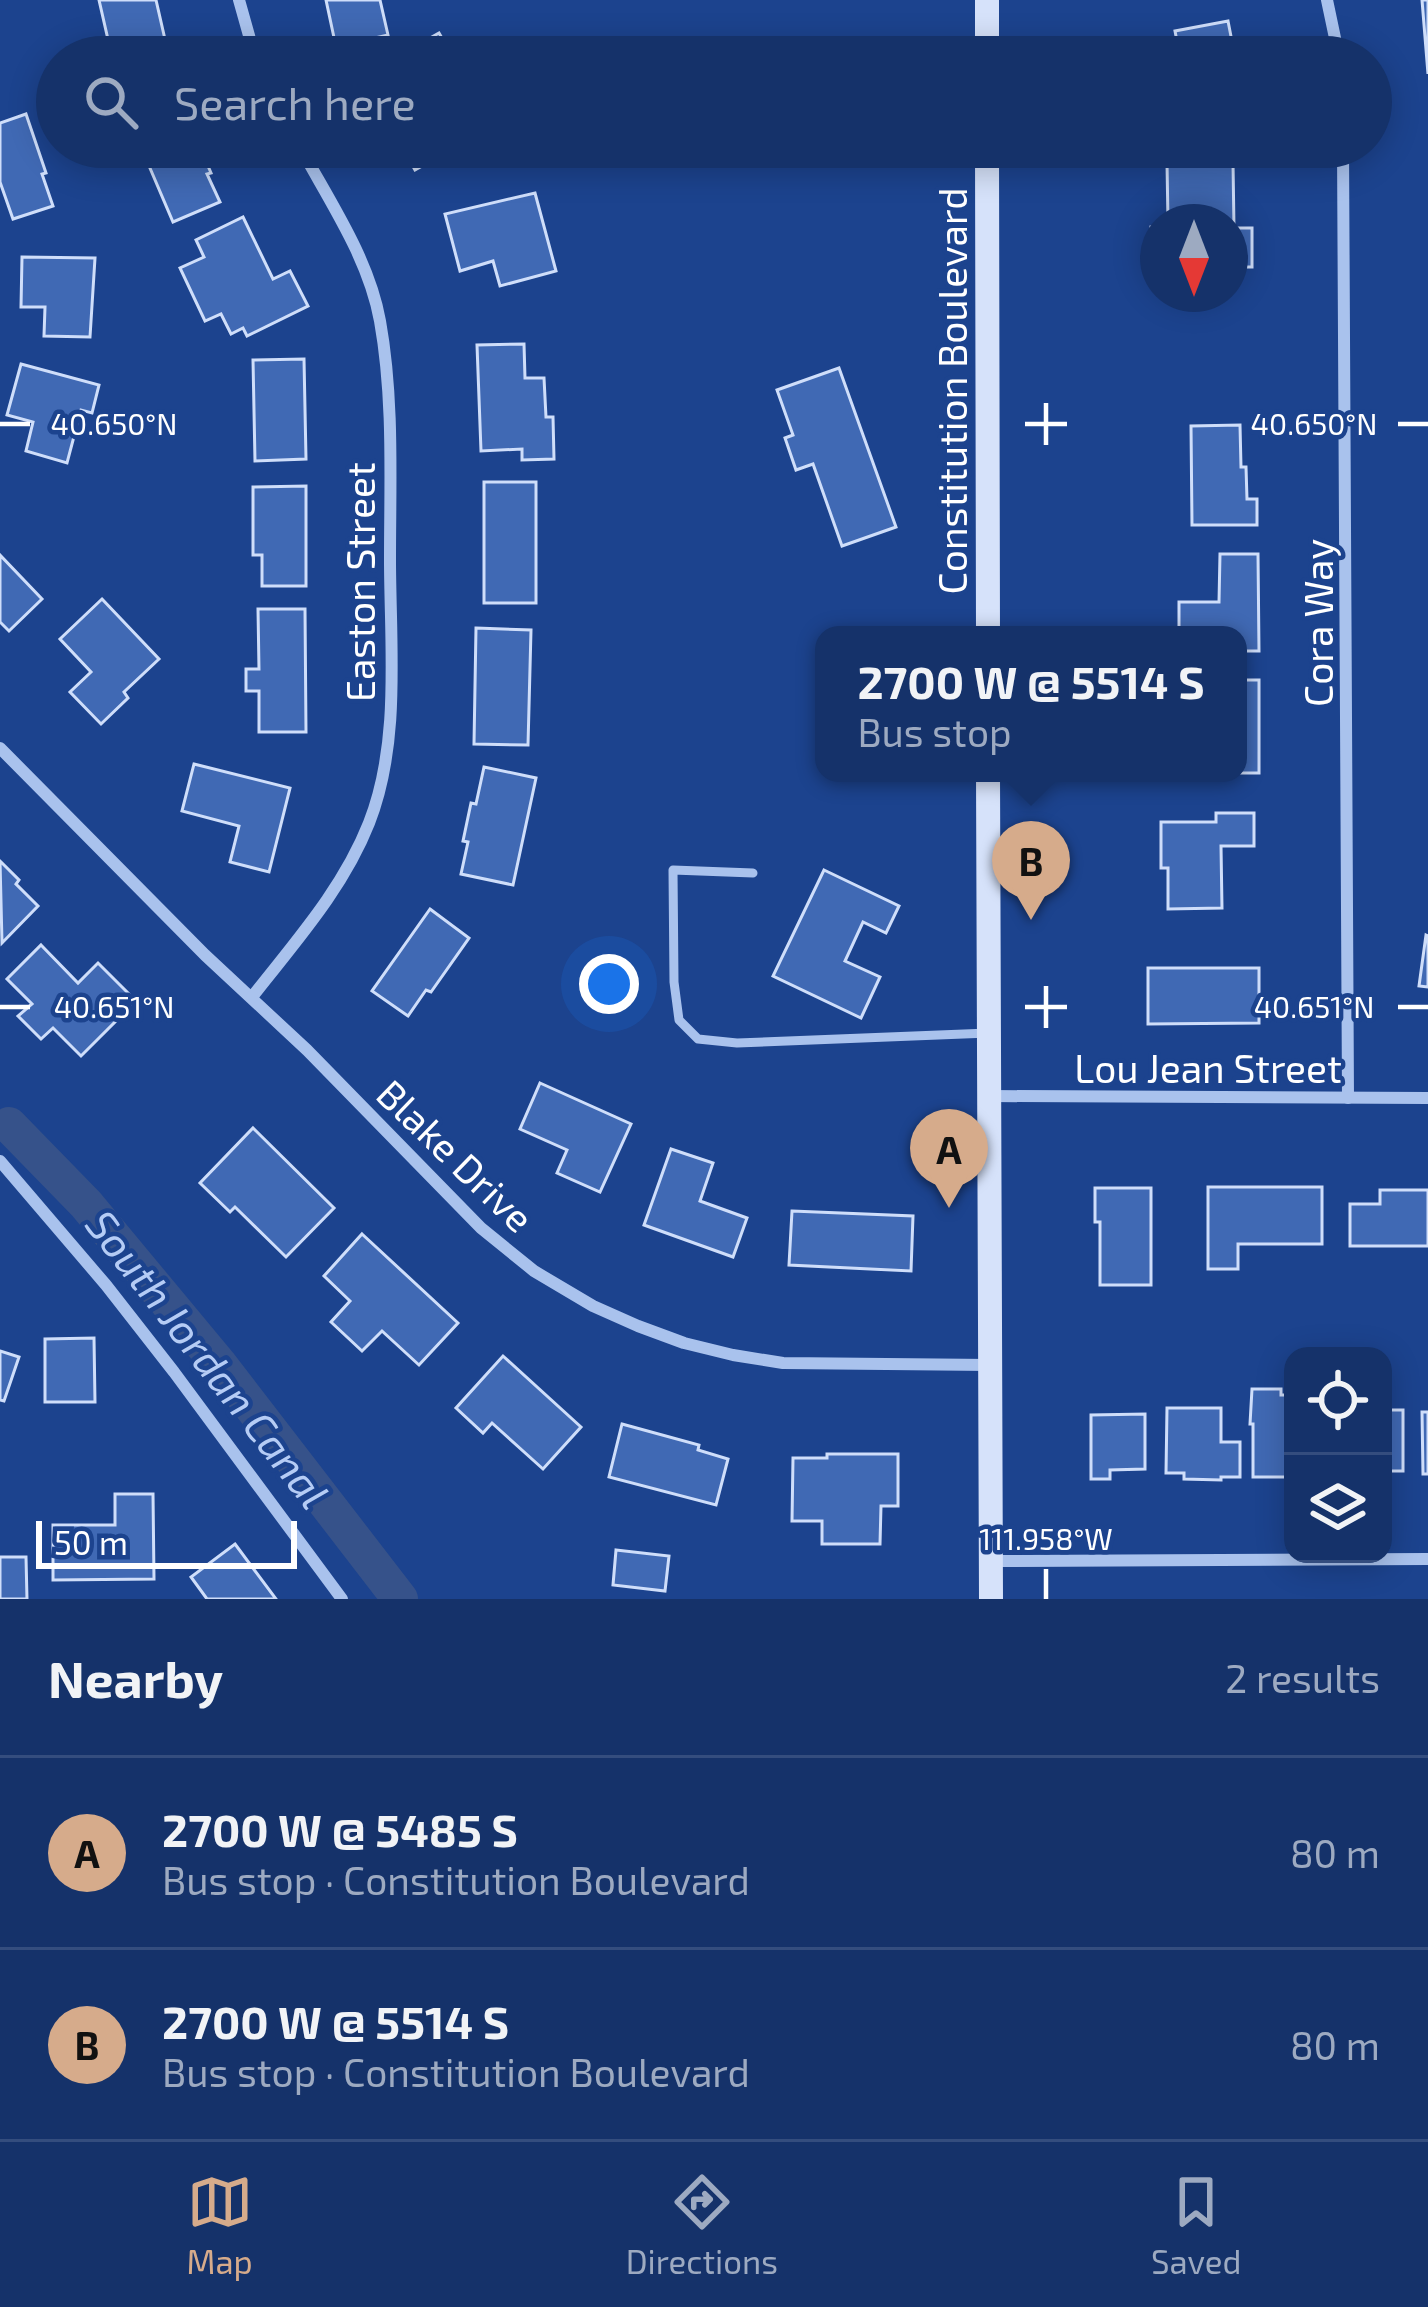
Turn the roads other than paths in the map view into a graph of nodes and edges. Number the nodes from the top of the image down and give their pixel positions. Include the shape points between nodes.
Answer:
1 (239, 0) edge
2 (987, 0) edge
3 (1327, 0) edge
4 (249, 36) edge
5 (987, 36) edge
6 (1335, 36) edge
7 (311, 168) edge
8 (987, 168) edge
9 (1343, 168) edge
10 (988, 626) edge
11 (0, 748) edge
12 (988, 782) edge
13 (753, 873) dead end
14 (252, 997) junction
15 (989, 1033) junction
16 (989, 1096) junction
17 (1348, 1098) junction
18 (1428, 1098) edge
19 (0, 1161) edge
20 (990, 1365) junction
21 (1428, 1559) edge
22 (990, 1561) junction
23 (342, 1599) edge
24 (991, 1599) edge

1 - 4 street
2 - 5 main road
3 - 6 street
7 - 14 street, Easton Street via 354,247 380,321 389,452 387,752 371,820 344,879
8 - 10 main road, Constitution Boulevard
9 - 17 street, Cora Way
11 - 14 street, Blake Drive
12 - 15 main road
13 - 15 lane via 673,870 679,1020 698,1039
14 - 20 street, Blake Drive via 482,1228 593,1306 684,1343 766,1360
15 - 16 main road
16 - 17 street, Lou Jean Street
16 - 20 main road
17 - 18 street, Lou Jean Street
19 - 23 street via 174,1372
20 - 22 main road
21 - 22 street
22 - 24 main road

